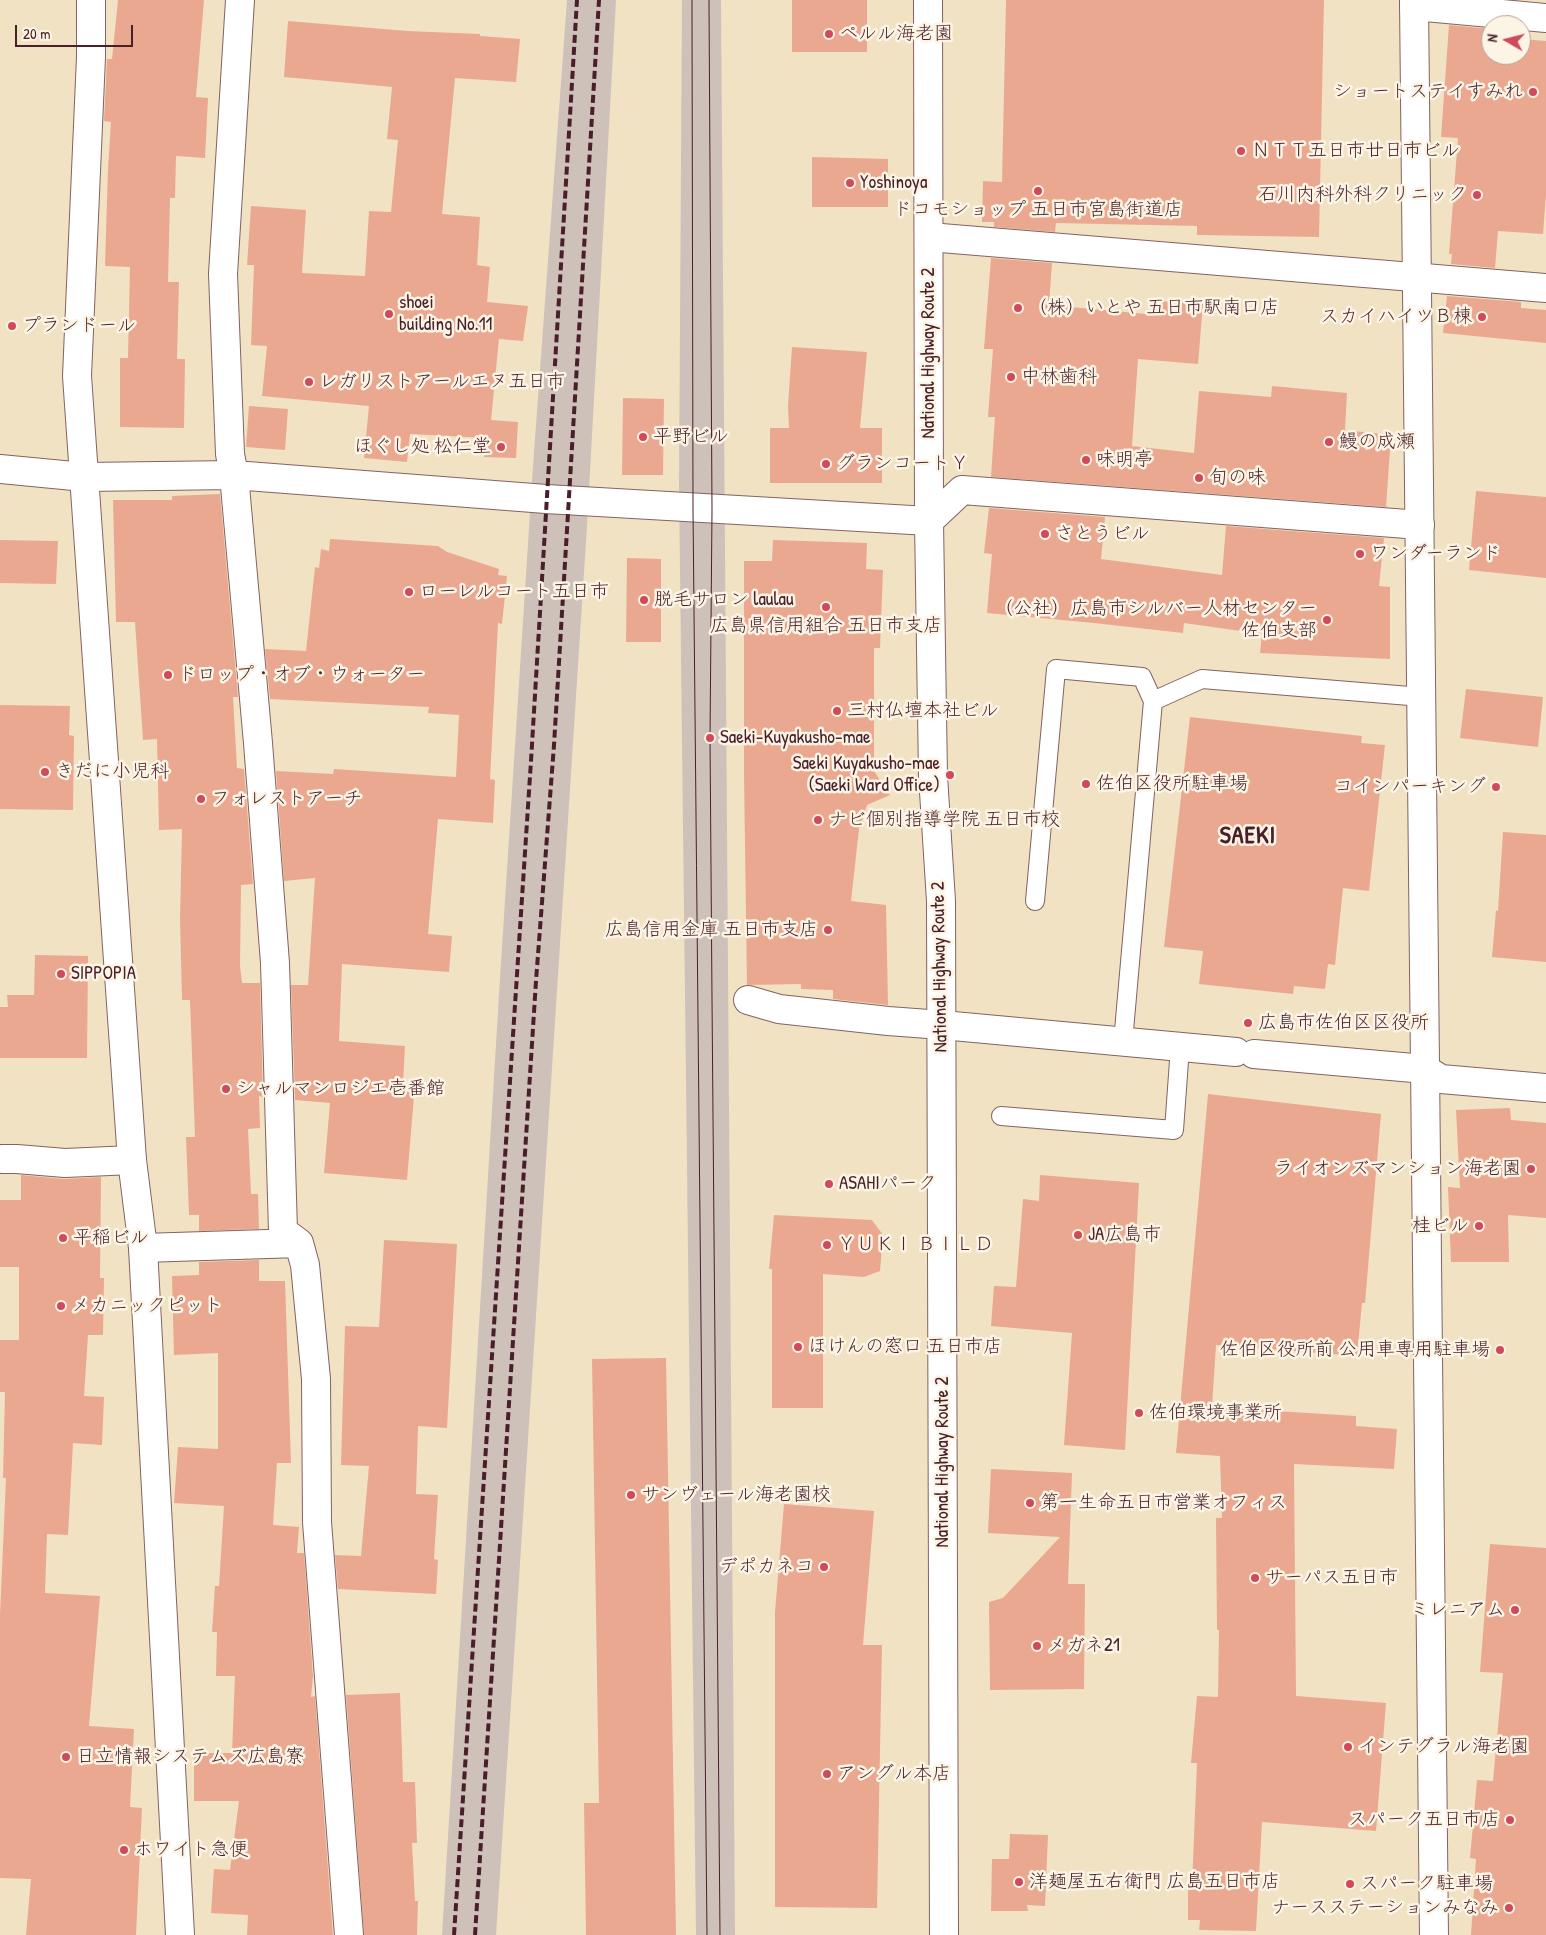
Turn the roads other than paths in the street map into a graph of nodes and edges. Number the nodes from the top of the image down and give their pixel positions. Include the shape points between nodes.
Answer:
1 (91, 0) edge
2 (240, 0) edge
3 (928, 0) edge
4 (1414, 3) edge
5 (1546, 18) edge
6 (929, 237) junction
7 (1416, 278) junction
8 (1546, 288) edge
9 (0, 469) edge
10 (234, 474) junction
11 (84, 477) junction
12 (929, 521) junction
13 (1420, 525) junction
14 (1422, 697) junction
15 (1153, 701) junction
16 (1035, 901) dead end
17 (748, 1000) dead end
18 (942, 1025) junction
19 (1124, 1042) junction
20 (1180, 1046) junction
21 (1425, 1069) junction
22 (1546, 1088) edge
23 (1000, 1116) dead end
24 (2, 1159) dead end
25 (132, 1160) junction
26 (299, 1243) junction
27 (143, 1248) junction
28 (180, 1935) edge
29 (349, 1935) edge
30 (944, 1935) edge
31 (1434, 1935) edge

1 - 11 main road via 91,67 76,376
2 - 10 main road via 223,274 230,454
3 - 6 main road, National Highway Route 2
4 - 5 main road
4 - 7 main road
6 - 7 main road
6 - 12 main road, National Highway Route 2
7 - 8 main road
7 - 13 main road
9 - 11 main road
10 - 11 main road
10 - 12 main road via 546,499
10 - 26 main road via 275,963 283,1231
11 - 25 main road
12 - 13 main road via 962,490
12 - 18 main road, National Highway Route 2
13 - 14 main road
14 - 15 lane via 1202,679
14 - 21 main road
15 - 16 lane via 1142,677 1056,669
15 - 19 lane
17 - 18 main road via 779,1009
18 - 19 main road
18 - 30 main road, National Highway Route 2
19 - 20 main road
20 - 21 main road
20 - 23 lane via 1174,1130
21 - 22 main road via 1440,1079
21 - 31 main road
24 - 25 main road via 65,1163
25 - 27 main road
26 - 27 main road
26 - 29 main road via 306,1265 316,1379 317,1522
27 - 28 main road

